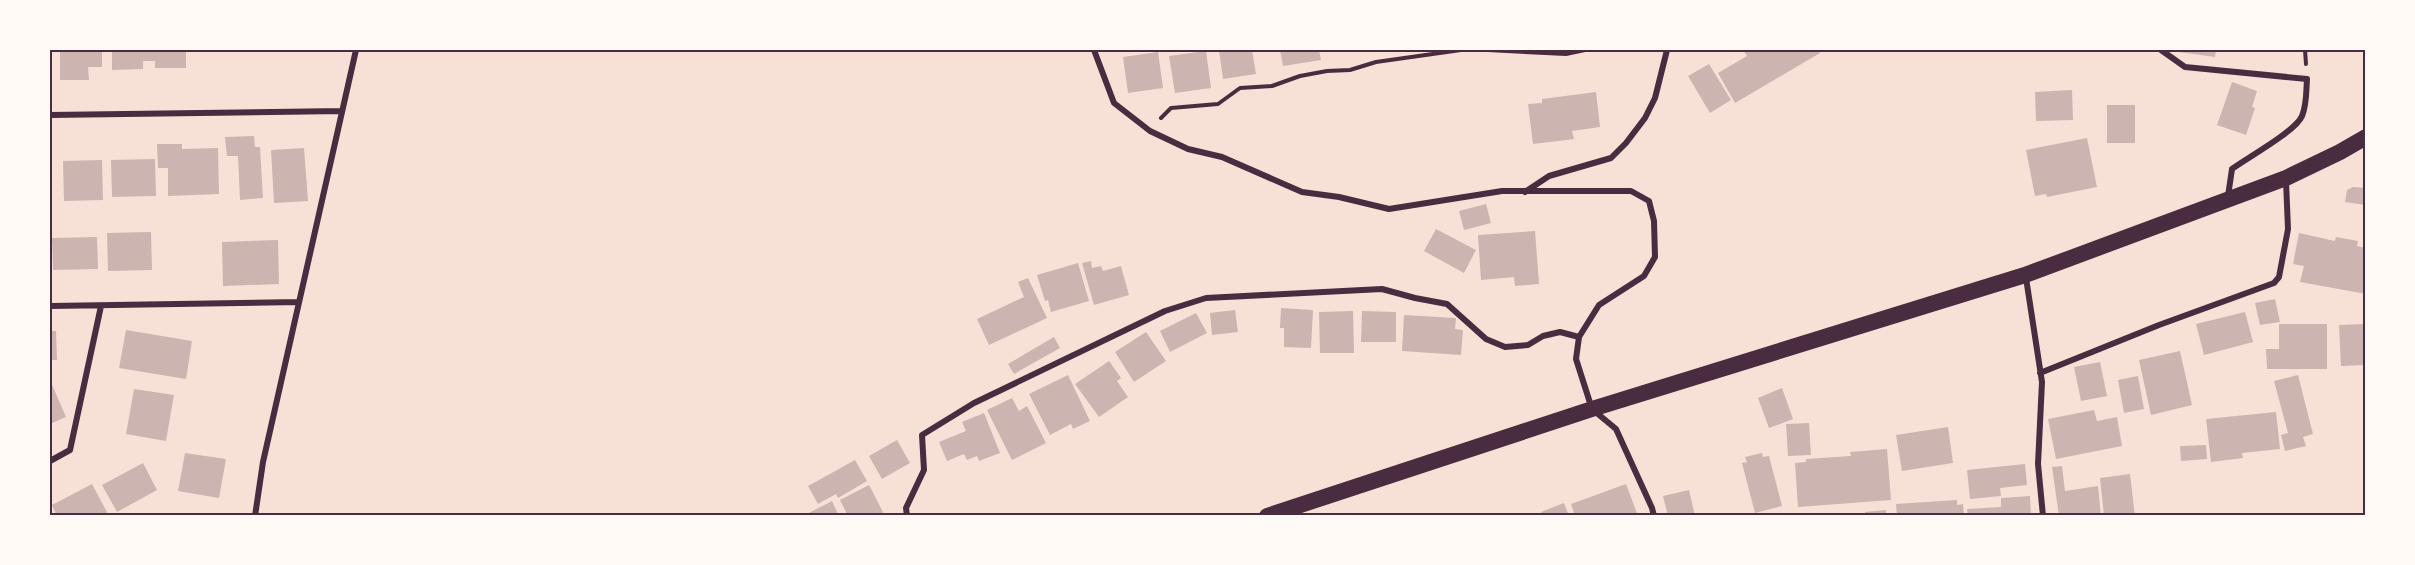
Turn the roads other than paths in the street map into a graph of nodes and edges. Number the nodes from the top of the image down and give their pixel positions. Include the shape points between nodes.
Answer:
1 (356, 50) edge
2 (1094, 50) edge
3 (1667, 50) edge
4 (2161, 50) edge
5 (342, 111) junction
6 (50, 115) edge
7 (2366, 137) edge
8 (2286, 178) junction
9 (1525, 192) junction
10 (2228, 200) junction
11 (2025, 274) junction
12 (299, 302) junction
13 (50, 306) edge
14 (101, 306) junction
15 (1579, 337) junction
16 (2040, 373) junction
17 (1592, 409) junction
18 (50, 461) edge
19 (255, 516) edge
20 (907, 516) edge
21 (1267, 516) edge
22 (1654, 516) edge
23 (2043, 516) edge

1 - 5 street
2 - 9 street via 1114,103 1150,131 1302,192 1389,209 1502,191
3 - 9 street via 1655,98 1619,151 1611,158 1549,176
4 - 10 street via 2185,67 2307,79 2301,119 2232,169
5 - 6 street
5 - 12 street
7 - 8 highway
8 - 10 highway
8 - 16 street via 2288,229 2279,277 2274,283
9 - 15 street via 1631,191 1649,201 1656,240 1650,267 1637,282 1599,305
10 - 11 highway
11 - 16 street
11 - 17 highway
12 - 14 street
12 - 19 street via 263,462
13 - 14 street
14 - 18 street via 70,450
15 - 17 street via 1576,359
15 - 20 street via 1560,332 1528,345 1505,346 1486,339 1448,304 1382,289 1206,298 1165,311 985,398 922,435 924,470 906,508
16 - 23 street via 2038,464
17 - 21 highway
17 - 22 street via 1616,429

